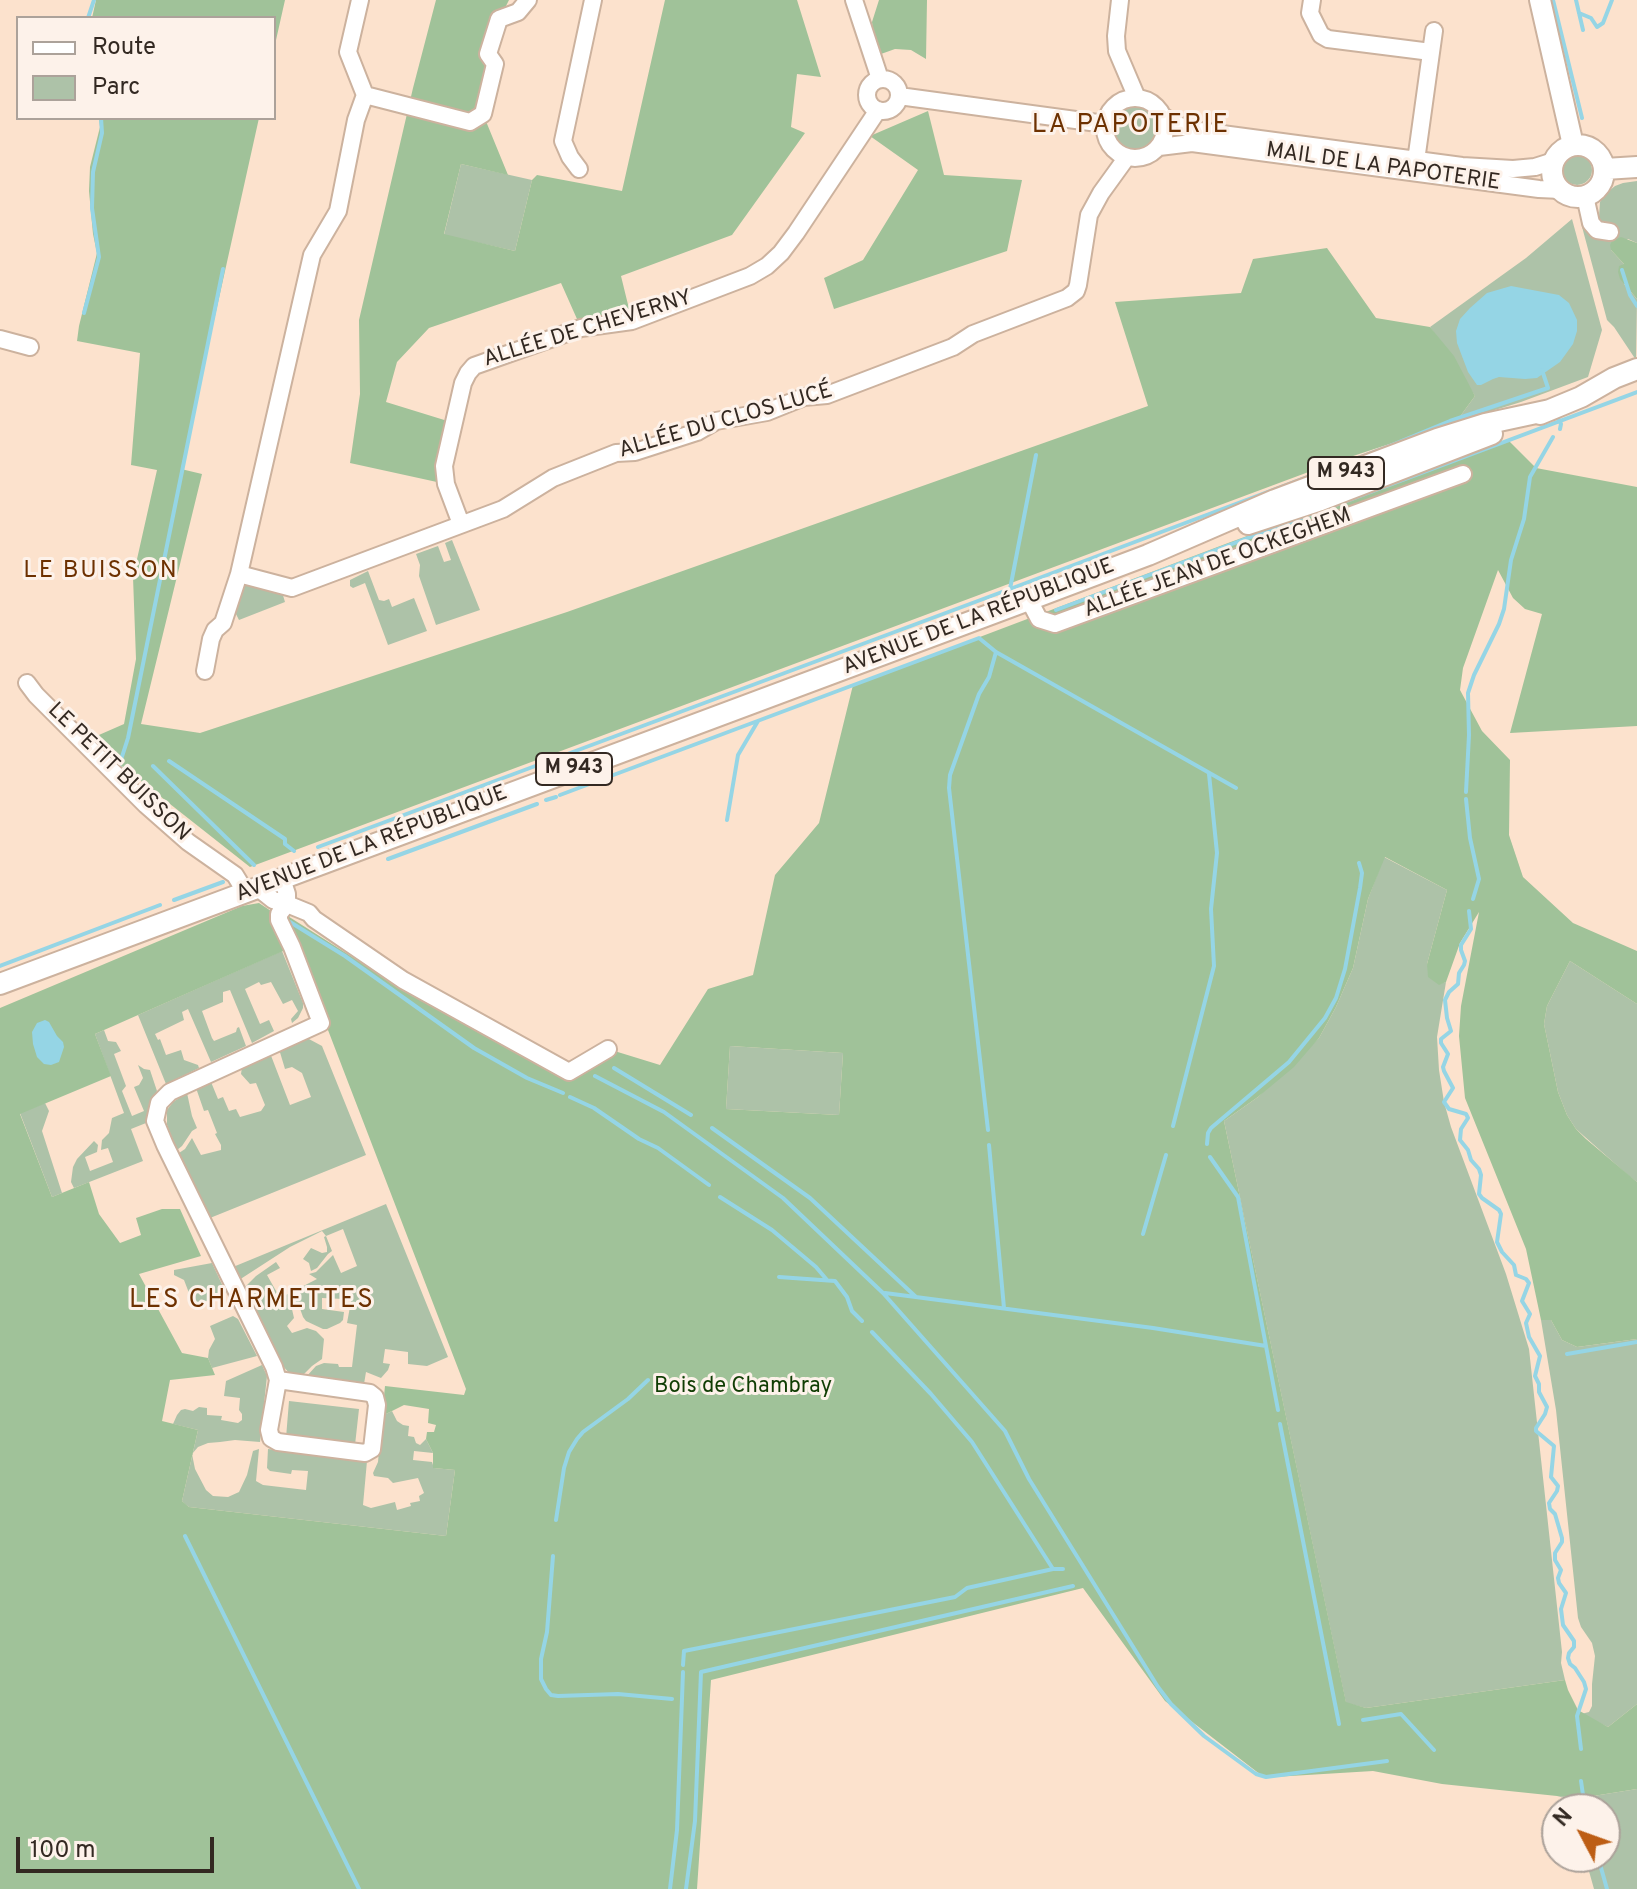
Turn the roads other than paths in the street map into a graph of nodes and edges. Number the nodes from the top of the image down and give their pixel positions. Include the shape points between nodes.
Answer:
1 (360, 0) edge
2 (528, 0) edge
3 (593, 0) edge
4 (854, 0) edge
5 (1120, 0) edge
6 (1312, 0) edge
7 (1540, 0) edge
8 (1434, 31) dead end
9 (1431, 52) junction
10 (880, 79) junction
11 (365, 95) junction
12 (899, 96) junction
13 (1137, 98) junction
14 (878, 110) junction
15 (1163, 116) junction
16 (1105, 124) junction
17 (1573, 145) junction
18 (1159, 147) junction
19 (1127, 157) junction
20 (1554, 161) junction
21 (1415, 166) junction
22 (1637, 167) edge
23 (579, 169) dead end
24 (1605, 169) junction
25 (1561, 190) junction
26 (1585, 196) junction
27 (1610, 232) dead end
28 (0, 339) edge
29 (30, 347) dead end
30 (1637, 369) edge
31 (1463, 474) dead end
32 (461, 524) junction
33 (239, 574) junction
34 (1029, 600) junction
35 (205, 671) dead end
36 (27, 683) dead end
37 (282, 879) junction
38 (252, 890) junction
39 (287, 904) junction
40 (0, 984) edge
41 (608, 1049) dead end
42 (278, 1380) junction

1 - 11 street via 348,52
2 - 11 street via 518,12 499,19 488,54 495,64 483,114 470,122
3 - 23 street via 563,141
4 - 10 street
5 - 13 street via 1117,51
6 - 9 street via 1310,13 1328,39
7 - 17 main road
8 - 9 street
9 - 21 street
10 - 12 street via 894,83
10 - 14 street via 868,94
11 - 33 street via 338,211 312,255
12 - 14 street via 892,108
12 - 16 street
13 - 15 street via 1147,100
13 - 16 street via 1116,105
14 - 32 street, ALLÉE DE CHEVERNY via 796,233 767,266 632,321 581,328 474,366 463,383 444,466
15 - 18 street
15 - 21 street, MAIL DE LA PAPOTERIE via 1192,130
16 - 19 street via 1110,145
17 - 20 main road
17 - 24 main road via 1590,147
18 - 19 street via 1150,155
18 - 21 street, MAIL DE LA PAPOTERIE via 1192,143
19 - 32 street, ALLÉE DU CLOS LUCÉ via 1089,215 1078,285 1067,298 827,395 716,421 635,452 616,453
20 - 21 street, MAIL DE LA PAPOTERIE via 1498,170
20 - 25 main road via 1553,177
21 - 25 street, MAIL DE LA PAPOTERIE
22 - 24 main road
24 - 26 main road via 1600,186
25 - 26 main road
26 - 27 street via 1591,223
28 - 29 street
30 - 34 main road, AVENUE DE LA RÉPUBLIQUE / M 943 via 1550,410 1321,500 1148,555
31 - 34 street, ALLÉE JEAN DE OCKEGHEM via 1055,624 1039,619
32 - 33 street, ALLÉE DU CLOS LUCÉ via 292,588
33 - 35 street via 223,623 211,639
34 - 37 main road, AVENUE DE LA RÉPUBLIQUE / M 943
36 - 38 street, LE PETIT BUISSON via 146,805
37 - 38 main road, AVENUE DE LA RÉPUBLIQUE / M 943
37 - 39 street
38 - 39 street, LE PETIT BUISSON
38 - 40 main road, AVENUE DE LA RÉPUBLIQUE / M 943
39 - 41 street, LE PETIT BUISSON via 309,913 403,980 569,1072
39 - 42 street via 279,920 321,1023 170,1092 159,1103 155,1121
42 - 42 street via 370,1393 377,1405 372,1449 365,1453 271,1438

